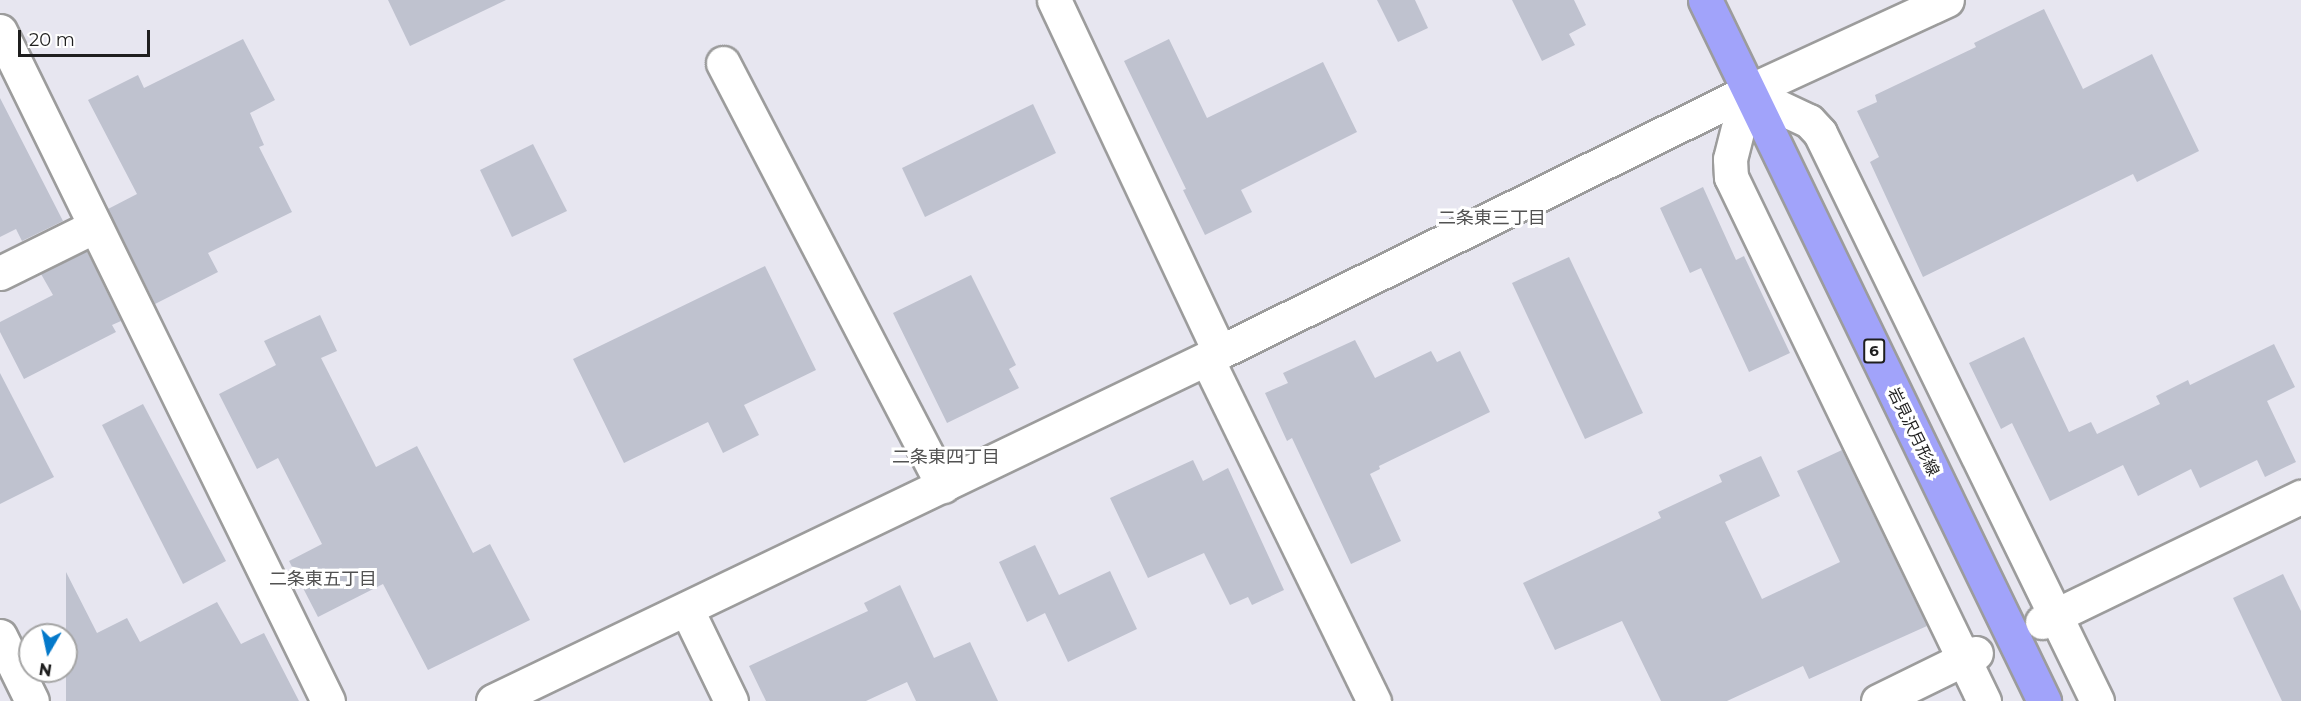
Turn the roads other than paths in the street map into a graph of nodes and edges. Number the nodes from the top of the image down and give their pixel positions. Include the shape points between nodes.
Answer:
1 (1054, 0) edge
2 (1705, 0) edge
3 (1947, 0) edge
4 (0, 30) edge
5 (723, 63) dead end
6 (1747, 92) junction
7 (95, 226) junction
8 (0, 273) edge
9 (1213, 355) junction
10 (943, 486) junction
11 (2301, 497) edge
12 (687, 610) junction
13 (2048, 618) junction
14 (0, 636) edge
15 (1970, 656) junction
16 (32, 701) edge
17 (328, 701) edge
18 (493, 701) edge
19 (731, 701) edge
20 (1374, 701) edge
21 (1878, 701) edge
22 (1984, 701) edge
23 (2044, 701) edge
24 (2097, 701) edge

1 - 9 street
2 - 6 main road, 岩見沢月形線 / 6
3 - 6 street
4 - 7 street
5 - 10 street
6 - 9 street
6 - 13 street via 1809,121 1820,133
6 - 15 street via 1730,159 1731,177
6 - 23 main road, 岩見沢月形線 / 6
7 - 8 street
7 - 17 street
9 - 10 street
9 - 20 street
10 - 12 street
11 - 13 street
12 - 18 street
12 - 19 street
13 - 24 street
14 - 16 street
15 - 21 street
15 - 22 street

